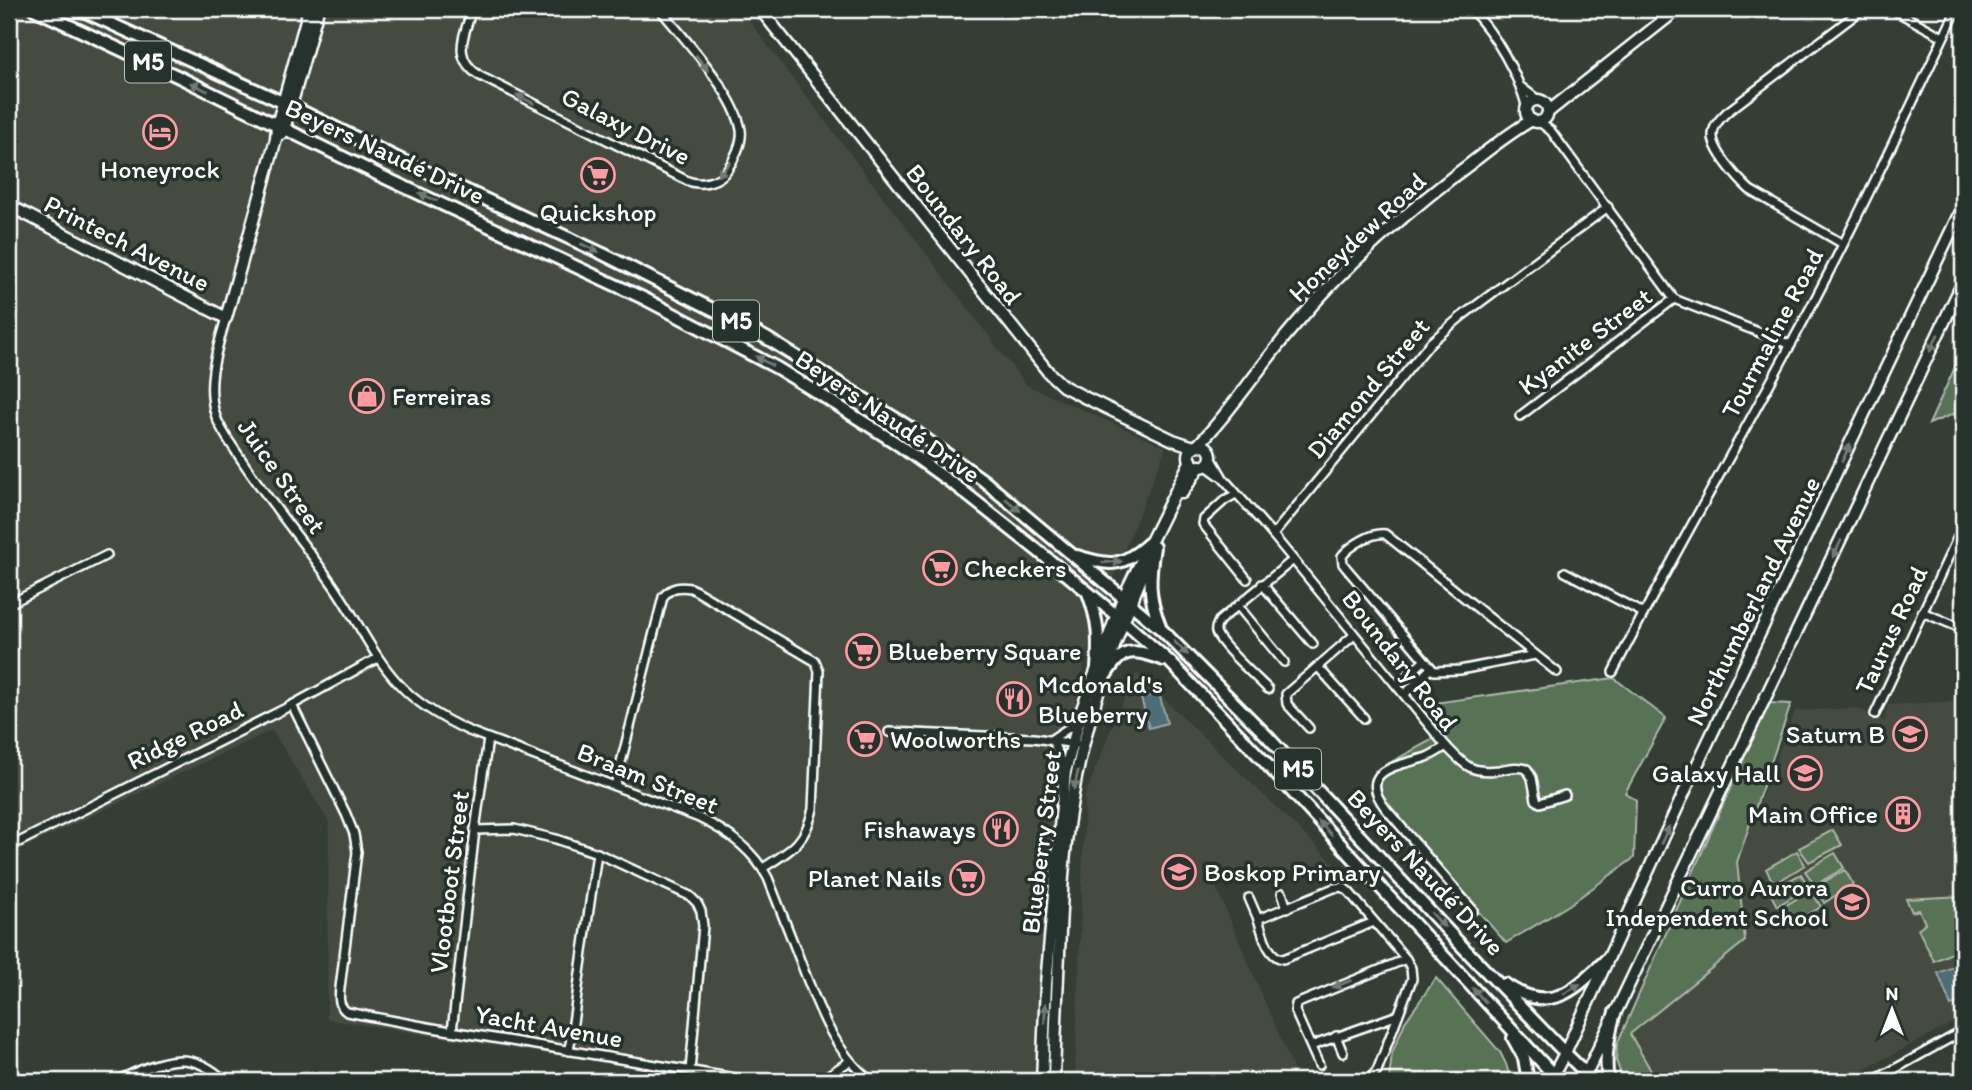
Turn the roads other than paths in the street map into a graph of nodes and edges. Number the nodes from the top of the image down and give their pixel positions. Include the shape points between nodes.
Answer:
1 (34, 9) edge
2 (79, 9) edge
3 (309, 9) edge
4 (318, 9) edge
5 (472, 9) edge
6 (660, 9) edge
7 (760, 9) edge
8 (1471, 9) edge
9 (1678, 9) edge
10 (1863, 9) edge
11 (1892, 9) edge
12 (1957, 9) edge
13 (1943, 37) junction
14 (1521, 86) junction
15 (1570, 93) junction
16 (1540, 100) junction
17 (287, 104) junction
18 (1536, 115) junction
19 (281, 127) junction
20 (9, 206) edge
21 (1963, 206) edge
22 (1608, 207) junction
23 (1843, 244) junction
24 (1963, 282) edge
25 (1674, 299) junction
26 (226, 318) junction
27 (1791, 345) junction
28 (1520, 416) dead end
29 (1221, 421) junction
30 (1173, 440) junction
31 (1196, 446) junction
32 (1201, 460) junction
33 (1236, 494) junction
34 (1963, 526) edge
35 (1273, 535) junction
36 (1151, 545) junction
37 (1071, 554) junction
38 (107, 555) dead end
39 (1293, 560) junction
40 (1565, 572) dead end
41 (1247, 579) dead end
42 (1262, 584) junction
43 (1086, 590) junction
44 (1127, 600) junction
45 (9, 604) edge
46 (1238, 606) junction
47 (1922, 612) junction
48 (1643, 613) junction
49 (1120, 618) junction
50 (1963, 629) edge
51 (1162, 630) junction
52 (1354, 635) junction
53 (1313, 644) dead end
54 (1535, 655) junction
55 (378, 658) junction
56 (1424, 661) junction
57 (1170, 662) junction
58 (1284, 662) dead end
59 (1318, 667) junction
60 (1097, 668) junction
61 (1430, 669) junction
62 (1557, 672) dead end
63 (1614, 672) dead end
64 (1100, 684) junction
65 (1396, 685) junction
66 (1268, 690) dead end
67 (1405, 694) junction
68 (292, 705) junction
69 (1082, 709) junction
70 (1875, 714) dead end
71 (1364, 718) dead end
72 (1310, 728) dead end
73 (889, 732) dead end
74 (488, 739) junction
75 (1052, 739) junction
76 (1079, 744) junction
77 (1447, 746) junction
78 (1065, 772) junction
79 (615, 786) junction
80 (1565, 795) dead end
81 (475, 830) junction
82 (9, 846) edge
83 (597, 853) junction
84 (763, 868) junction
85 (1282, 893) dead end
86 (1250, 898) dead end
87 (1287, 908) junction
88 (1473, 910) dead end
89 (1258, 919) junction
90 (1374, 922) junction
91 (1406, 959) junction
92 (1607, 959) junction
93 (1488, 972) junction
94 (1615, 1012) junction
95 (1398, 1015) junction
96 (1501, 1018) junction
97 (452, 1031) junction
98 (1963, 1031) edge
99 (1336, 1035) junction
100 (1311, 1045) junction
101 (569, 1051) junction
102 (1343, 1053) dead end
103 (1564, 1053) junction
104 (850, 1061) junction
105 (1319, 1065) dead end
106 (690, 1071) junction
107 (1886, 1078) edge
108 (1554, 1079) edge
109 (1588, 1079) edge
110 (116, 1081) edge
111 (225, 1081) edge
112 (753, 1081) edge
113 (819, 1081) edge
114 (871, 1081) edge
115 (1042, 1081) edge
116 (1054, 1081) edge
117 (1367, 1081) edge
118 (1528, 1081) edge
119 (1608, 1081) edge
120 (1873, 1081) edge

19 -> 1 main road, Beyers Naudé Drive / M5
2 - 17 main road, Beyers Naudé Drive / M5
3 - 17 street, Juice Street
4 - 17 street, Juice Street
6 -> 5 street, Galaxy Drive via 730,100 741,130 741,141 727,170 711,181 688,181 470,69 461,51
7 - 30 street, Boundary Road via 1055,380
8 - 14 street
9 - 15 street, Honeydew Road
10 - 23 street via 1727,112 1713,135 1717,149 1740,182
11 - 13 street
12 - 13 street, Tourmaline Road
13 - 23 street, Tourmaline Road
14 - 16 street
14 - 18 street
15 - 16 street, Honeydew Road
15 - 18 street, Honeydew Road
16 - 18 street via 1547,107
16 - 18 street via 1530,103
17 - 19 street, Juice Street
17 -> 37 main road, Beyers Naudé Drive / M5 via 603,254 768,339 926,439
18 - 22 street
18 - 29 street, Honeydew Road via 1423,200 1357,258 1296,323
19 - 26 street, Juice Street
43 -> 19 main road, Beyers Naudé Drive / M5 via 896,443 777,368 643,298
20 - 26 street, Printech Avenue
92 -> 21 street, Northumberland Avenue
22 - 25 street
22 - 35 street, Diamond Street via 1431,342
23 - 27 street, Tourmaline Road
24 -> 94 street, Northumberland Avenue
25 - 27 street
25 - 28 street, Kyanite Street
26 - 55 street, Juice Street via 213,373 216,417 252,475 333,584
27 - 48 street, Tourmaline Road
29 - 31 street, Honeydew Road
29 - 32 street, Honeydew Road
30 - 31 street, Boundary Road
30 - 32 street, Boundary Road
31 - 32 street via 1190,452
31 - 32 street, Boundary Road via 1205,446
32 - 33 street, Boundary Road
32 - 36 street, Honeydew Road
33 - 35 street, Boundary Road
33 - 41 street via 1203,524
34 - 47 street, Taurus Road
35 - 39 street, Boundary Road
37 -> 36 main road via 1116,564
36 - 44 street, Honeydew Road
36 - 51 main road via 1150,597
37 - 44 main road, Beyers Naudé Drive / M5
38 - 45 street
39 - 42 street
39 - 52 street, Boundary Road
40 - 48 street
42 - 46 street
42 - 53 street
43 - 49 main road, Beyers Naudé Drive / M5
43 - 60 main road via 1097,616
44 - 49 street, Honeydew Road
44 - 51 main road, Beyers Naudé Drive / M5
46 - 58 street
46 - 66 street via 1219,621 1217,634
47 - 50 street
47 - 70 street, Taurus Road
48 - 63 street, Tourmaline Road
49 - 57 main road, Beyers Naudé Drive / M5
49 - 60 street, Blueberry Street
49 - 64 street, Blueberry Street
51 -> 93 main road, Beyers Naudé Drive / M5
52 - 59 street
52 - 65 street, Boundary Road
54 - 56 street via 1390,538 1376,534 1348,549 1343,564
54 - 61 street via 1460,670
54 - 62 street
55 - 68 street, Ridge Road
55 - 74 street, Braam Street via 422,704
56 - 61 street
56 - 65 street
57 - 64 main road via 1132,652 1116,660
96 -> 57 main road, Beyers Naudé Drive / M5
59 - 71 street
59 - 72 street via 1285,697
60 - 69 street, Blueberry Street
61 - 67 street
64 - 76 street, Blueberry Street
65 - 67 street, Boundary Road
67 - 77 street, Boundary Road
68 - 82 street, Ridge Road
68 - 97 street, Yacht Avenue via 346,814 358,852 340,1006 347,1012
69 - 75 street via 1070,727
69 - 76 street, Blueberry Street
73 - 75 street
74 - 79 street, Braam Street
74 - 81 street, Vlootboot Street
75 - 76 street
75 - 78 street
76 - 78 street, Blueberry Street
76 -> 116 street, Blueberry Street via 1064,869
77 - 80 street via 1474,769 1527,769 1541,803
77 - 88 street, Boundary Road via 1383,771 1376,790 1380,802
115 -> 78 street, Blueberry Street
79 - 84 street, Braam Street via 713,825 740,843
79 - 84 street via 663,597 675,588 691,588 808,657 819,671 811,817 799,843
81 - 83 street via 514,829
81 - 97 street, Vlootboot Street
83 - 101 street
83 - 106 street via 679,890 701,911 704,926
84 - 104 street, Braam Street via 816,1001
85 - 87 street
86 - 89 street
87 - 89 street
87 - 90 street via 1343,887
89 - 90 street via 1271,953 1283,959
90 - 91 street
91 - 95 street via 1412,979
91 -> 100 street via 1296,1004
93 -> 92 main road via 1511,989 1552,998 1571,991
92 - 103 street, Northumberland Avenue
93 - 103 main road, Beyers Naudé Drive / M5
94 - 109 street, Northumberland Avenue
94 - 119 main road via 1607,1052
95 - 99 street
95 - 117 street via 1377,1072
96 - 108 main road, Beyers Naudé Drive / M5
96 - 118 main road via 1524,1058
97 - 101 street, Yacht Avenue
98 - 107 street
99 - 100 street
99 - 102 street
100 - 105 street
101 - 106 street, Yacht Avenue
103 - 108 street, Northumberland Avenue
103 - 109 main road, Beyers Naudé Drive / M5
104 - 113 street
104 - 114 street, Braam Street
106 - 112 street, Yacht Avenue
107 - 120 street
110 - 111 street via 177,1060 208,1068

